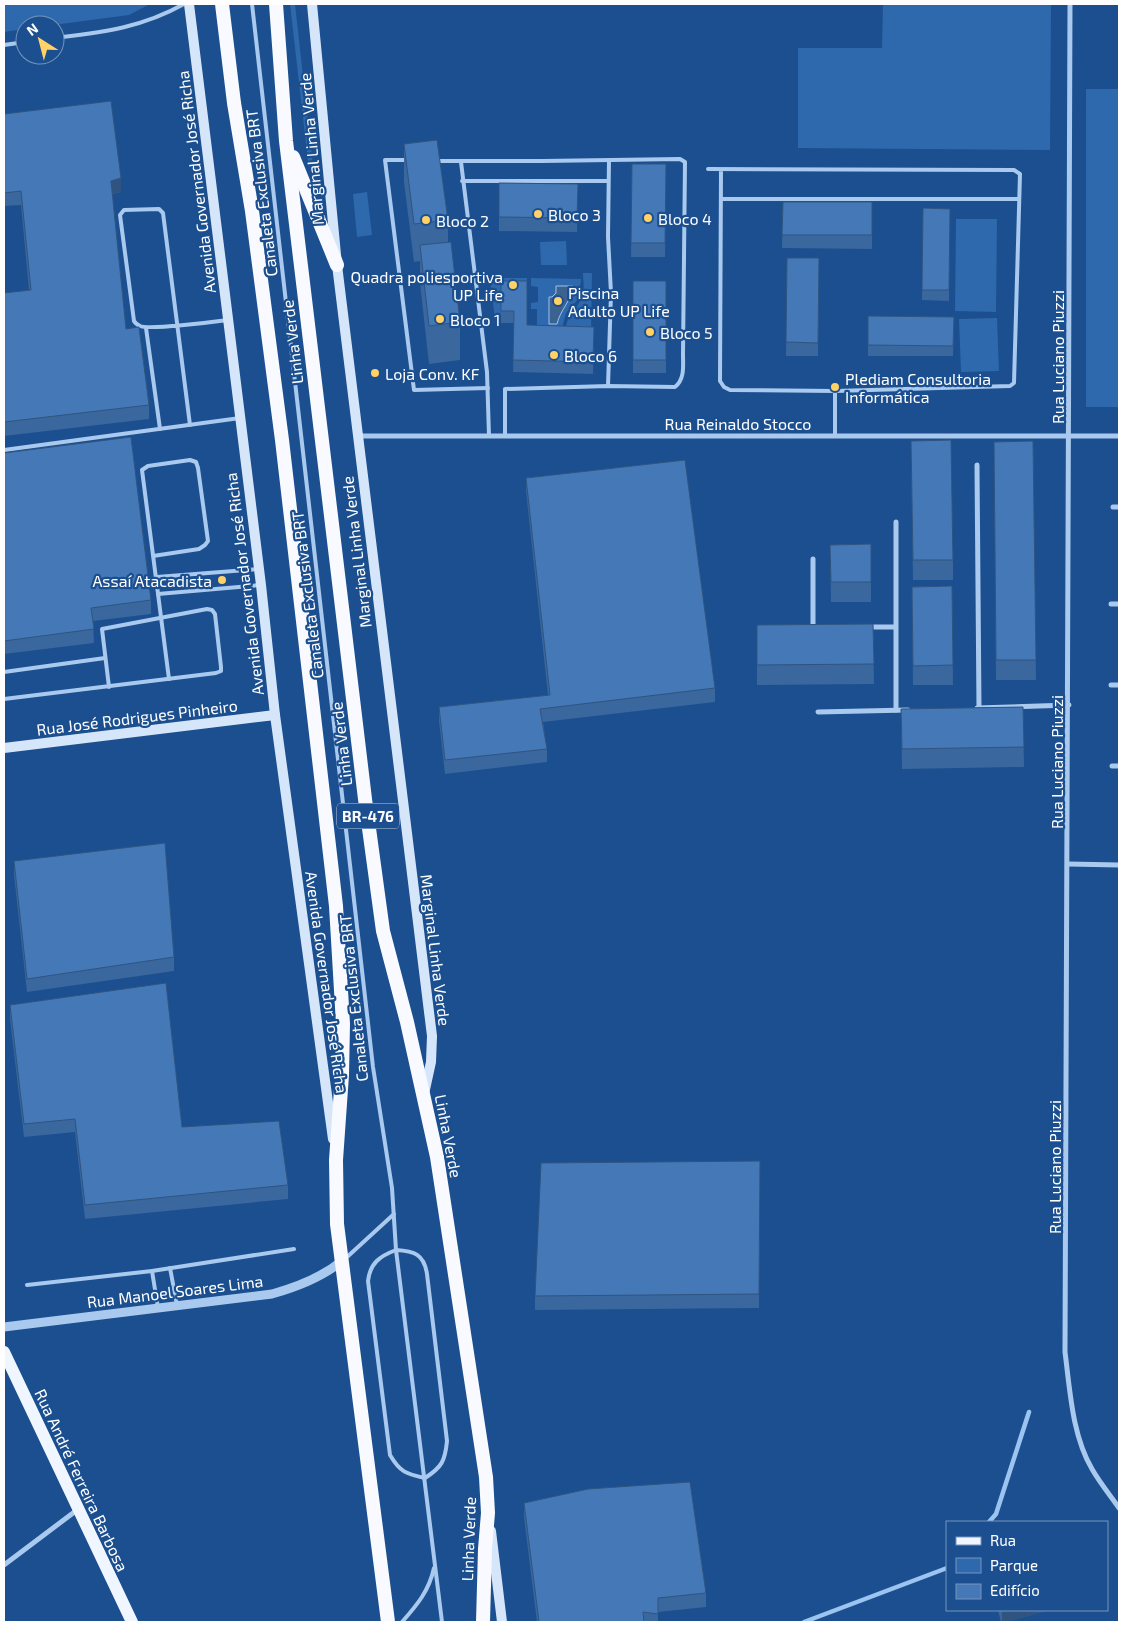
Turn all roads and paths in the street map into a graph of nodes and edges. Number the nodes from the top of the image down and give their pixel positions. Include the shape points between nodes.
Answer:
1 (184, 4) edge
2 (189, 4) edge
3 (222, 4) edge
4 (252, 4) edge
5 (276, 4) edge
6 (312, 4) edge
7 (1070, 4) edge
8 (65, 37) edge
9 (286, 141) junction
10 (413, 160) edge
11 (609, 160) junction
12 (432, 161) edge
13 (461, 162) junction
14 (708, 169) dead end
15 (721, 170) junction
16 (462, 181) junction
17 (608, 181) junction
18 (721, 199) junction
19 (1018, 199) junction
20 (337, 265) junction
21 (228, 320) junction
22 (177, 325) junction
23 (146, 328) junction
24 (608, 386) junction
25 (488, 388) junction
26 (835, 391) junction
27 (240, 418) junction
28 (190, 425) junction
29 (160, 429) junction
30 (506, 435) junction
31 (357, 436) junction
32 (489, 436) junction
33 (835, 436) junction
34 (1069, 436) junction
35 (1119, 436) edge
36 (4, 450) edge
37 (978, 465) dead end
38 (1113, 507) dead end
39 (1119, 507) edge
40 (896, 522) dead end
41 (153, 556) junction
42 (813, 559) dead end
43 (258, 569) junction
44 (156, 577) junction
45 (260, 586) junction
46 (158, 594) junction
47 (1111, 604) dead end
48 (1119, 604) edge
49 (161, 618) junction
50 (895, 626) junction
51 (858, 627) edge
52 (804, 628) edge
53 (813, 628) junction
54 (822, 628) edge
55 (105, 658) junction
56 (4, 672) edge
57 (169, 679) junction
58 (1111, 685) dead end
59 (1119, 685) edge
60 (109, 687) junction
61 (4, 699) edge
62 (1069, 705) junction
63 (969, 708) edge
64 (978, 708) junction
65 (896, 710) junction
66 (914, 710) edge
67 (818, 712) dead end
68 (275, 715) junction
69 (4, 748) edge
70 (1112, 766) dead end
71 (1119, 766) edge
72 (1068, 864) junction
73 (1119, 864) edge
74 (424, 1095) junction
75 (336, 1160) junction
76 (394, 1214) junction
77 (294, 1250) dead end
78 (396, 1250) junction
79 (342, 1261) junction
80 (170, 1268) junction
81 (152, 1271) junction
82 (27, 1285) dead end
83 (178, 1306) junction
84 (158, 1309) junction
85 (4, 1327) edge
86 (4, 1352) edge
87 (424, 1478) junction
88 (1119, 1508) edge
89 (78, 1509) junction
90 (488, 1513) junction
91 (435, 1564) junction
92 (4, 1565) edge
93 (132, 1622) edge
94 (388, 1622) edge
95 (402, 1622) edge
96 (442, 1622) edge
97 (482, 1622) edge
98 (502, 1622) edge

1 - 8 lane via 131,26
2 - 21 main road, Avenida Governador José Richa
3 - 75 highway, Linha Verde / BR-476 via 282,440 336,906 343,1024
4 - 76 lane, Canaleta Exclusiva BRT via 373,1067
5 - 9 highway, Linha Verde / BR-476
6 - 20 main road, Marginal Linha Verde
7 - 34 street, Rua Luciano Piuzzi
9 - 20 highway
9 - 74 highway, Linha Verde / BR-476 via 383,931
10 - 25 lane via 385,160 414,390
11 - 13 lane
11 - 17 lane
11 - 24 lane via 680,159 684,162 680,382 674,386
12 - 13 lane
13 - 16 lane
14 - 15 lane
15 - 18 lane
15 - 19 lane via 1014,170 1020,174
16 - 17 lane
16 - 25 lane
17 - 24 lane
18 - 19 lane
18 - 26 lane via 720,380 724,387 730,390
19 - 26 lane via 1014,383 1010,386
20 - 31 main road, Marginal Linha Verde
21 - 22 lane
21 - 27 main road, Avenida Governador José Richa
22 - 23 lane
22 - 23 lane via 162,211 124,210 120,215 134,321
22 - 28 lane
23 - 29 lane
24 - 30 lane via 505,389
25 - 32 lane
26 - 33 lane
27 - 28 lane
27 - 43 main road, Avenida Governador José Richa
28 - 29 lane
29 - 36 lane
30 - 32 street, Rua Reinaldo Stocco
30 - 33 street, Rua Reinaldo Stocco
31 - 32 street, Rua Reinaldo Stocco
31 - 74 main road, Marginal Linha Verde via 432,1036 431,1062
33 - 34 street, Rua Reinaldo Stocco
34 - 35 street, Rua Reinaldo Stocco
34 - 62 street, Rua Luciano Piuzzi
37 - 64 street
38 - 39 street
40 - 50 street
41 - 41 lane via 199,549 208,540 196,462 148,466 142,470
41 - 44 lane
42 - 53 street
43 - 44 lane
43 - 45 main road, Avenida Governador José Richa
44 - 46 lane
45 - 46 lane
45 - 68 main road, Avenida Governador José Richa
46 - 49 lane
47 - 48 street
49 - 55 lane via 102,630
49 - 57 lane
49 - 57 lane via 212,610 215,614 221,670
50 - 51 street
50 - 65 street
52 - 53 street
53 - 54 street
55 - 56 lane
55 - 60 lane
57 - 60 lane
58 - 59 street
60 - 61 lane
62 - 64 street
62 - 72 street, Rua Luciano Piuzzi
63 - 64 street
65 - 66 street
65 - 67 street
68 - 69 main road, Rua José Rodrigues Pinheiro
68 - 75 main road, Avenida Governador José Richa
70 - 71 street
72 - 73 street
72 - 88 street, Rua Luciano Piuzzi via 1065,1352 1072,1411 1080,1439 1092,1468
74 - 90 highway, Linha Verde / BR-476 via 437,1157 486,1478
75 - 79 highway, Linha Verde / BR-476 via 337,1224
76 - 78 lane, Canaleta Exclusiva BRT
76 - 79 lane
77 - 80 lane
78 - 87 lane, Canaleta Exclusiva BRT
78 - 87 lane via 418,1255 427,1274 447,1441 446,1456 438,1470
78 - 87 lane via 376,1261 369,1270 368,1281 390,1455 406,1474
79 - 83 street, Rua Manoel Soares Lima via 324,1275 272,1294
79 - 94 highway, Linha Verde / BR-476
80 - 81 lane
80 - 83 lane
81 - 82 lane
81 - 84 lane
83 - 84 street, Rua Manoel Soares Lima
84 - 85 street, Rua Manoel Soares Lima
86 - 89 main road, Rua André Ferreira Barbosa
87 - 91 lane, Canaleta Exclusiva BRT
89 - 92 street
89 - 93 main road, Rua André Ferreira Barbosa
90 - 97 highway, Linha Verde / BR-476
90 - 98 main road
91 - 95 lane, Canaleta Exclusiva BRT via 424,1597
91 - 96 lane, Canaleta Exclusiva BRT

